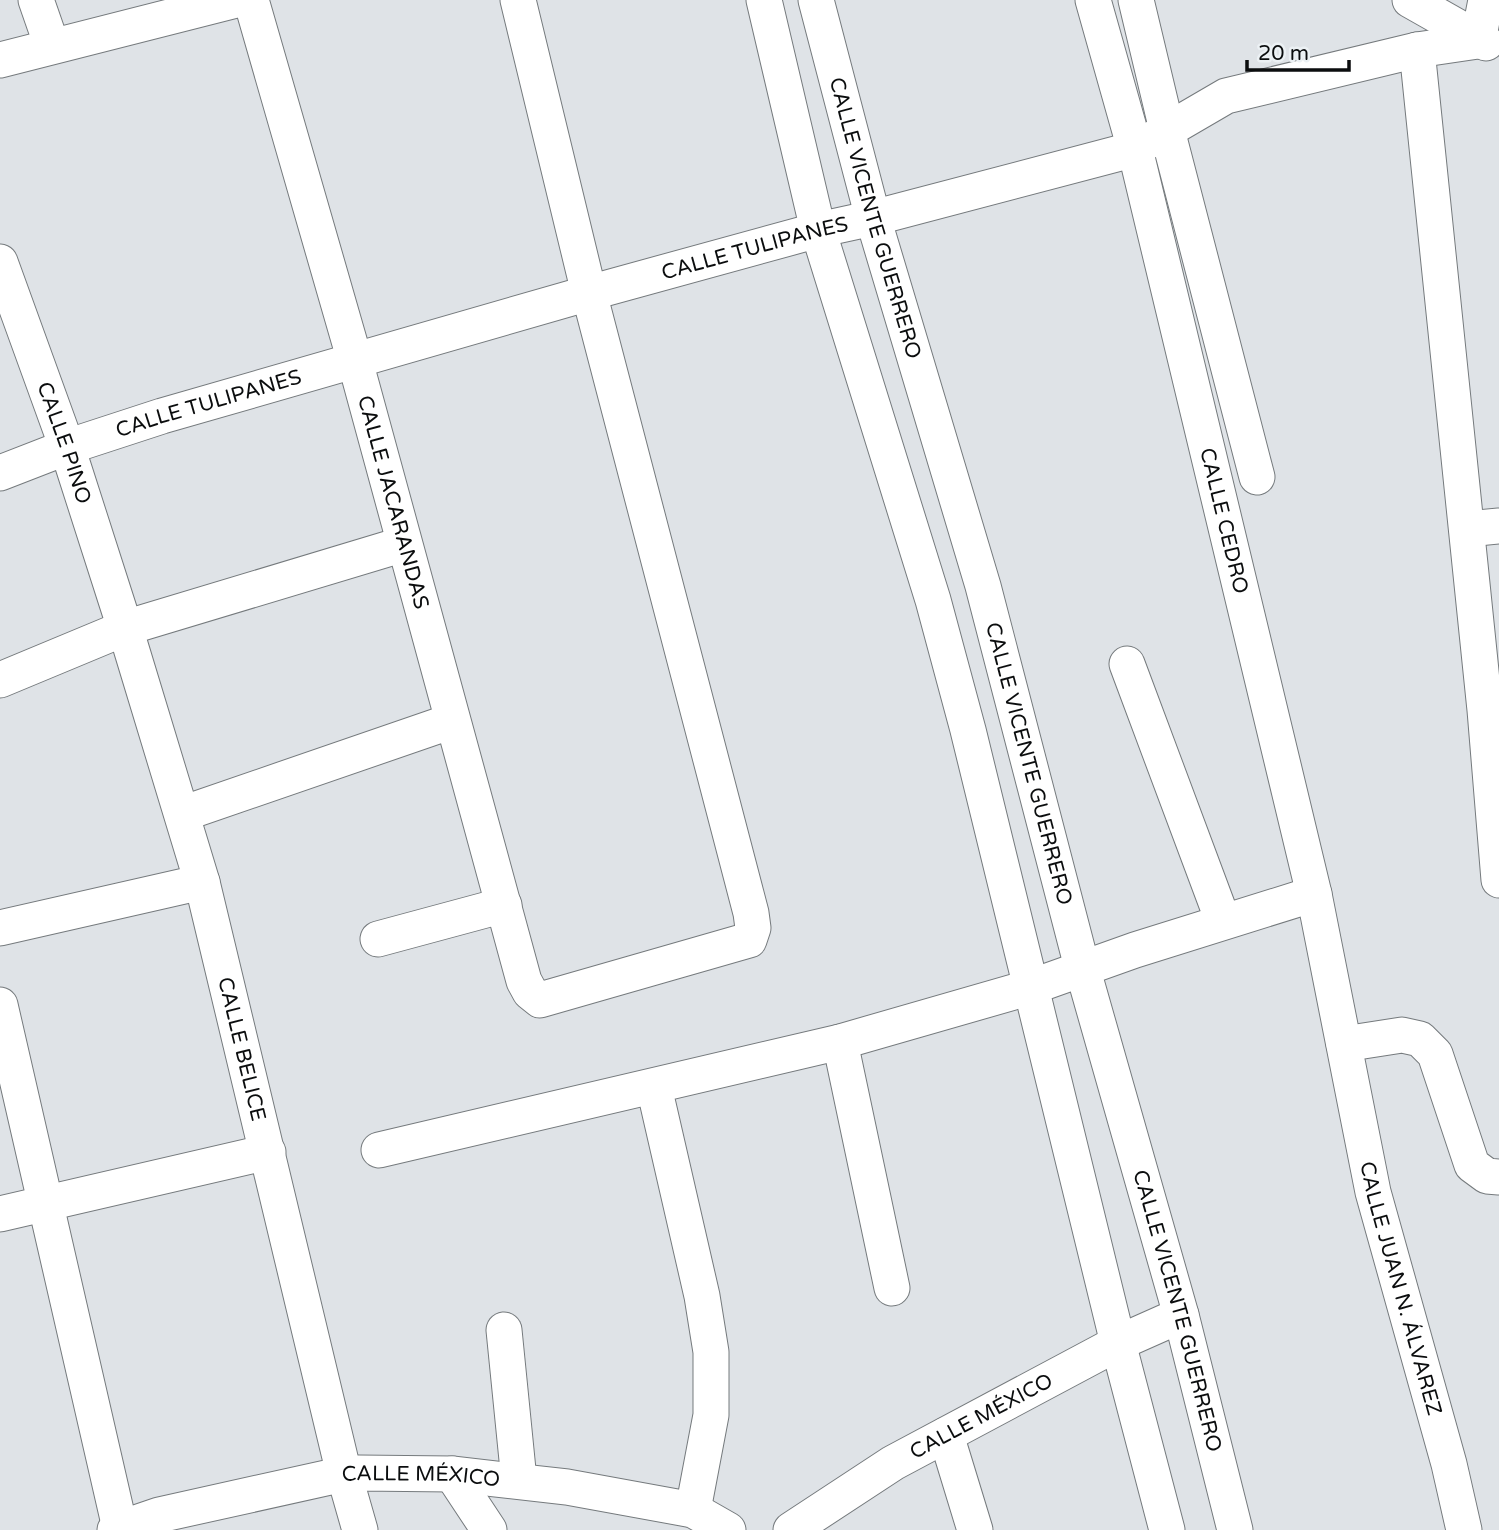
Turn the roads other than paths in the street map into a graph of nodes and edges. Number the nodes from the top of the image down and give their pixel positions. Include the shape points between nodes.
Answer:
1 (36, 0) edge
2 (236, 0) edge
3 (251, 0) edge
4 (518, 0) edge
5 (764, 0) edge
6 (816, 0) edge
7 (1093, 0) edge
8 (1136, 0) edge
9 (1410, 0) edge
10 (1486, 0) edge
11 (1489, 44) edge
12 (52, 46) junction
13 (1417, 50) junction
14 (0, 60) edge
15 (1167, 130) junction
16 (1135, 149) junction
17 (873, 218) junction
18 (818, 230) junction
19 (2, 272) edge
20 (589, 293) junction
21 (355, 361) junction
22 (67, 447) junction
23 (0, 473) edge
24 (1257, 477) dead end
25 (1483, 528) edge
26 (404, 544) junction
27 (983, 586) junction
28 (933, 600) junction
29 (125, 628) junction
30 (1127, 664) dead end
31 (0, 680) edge
32 (1492, 709) edge
33 (452, 721) junction
34 (182, 814) junction
35 (1499, 880) edge
36 (202, 882) junction
37 (1314, 894) junction
38 (503, 905) junction
39 (1223, 921) junction
40 (0, 928) edge
41 (378, 939) dead end
42 (1082, 967) junction
43 (1031, 987) junction
44 (0, 1005) edge
45 (840, 1042) junction
46 (1344, 1044) junction
47 (654, 1087) junction
48 (379, 1150) dead end
49 (268, 1152) junction
50 (1499, 1177) edge
51 (45, 1203) junction
52 (0, 1214) edge
53 (892, 1287) dead end
54 (1181, 1315) junction
55 (504, 1330) dead end
56 (1118, 1343) junction
57 (946, 1435) junction
58 (344, 1474) junction
59 (452, 1474) junction
60 (519, 1480) junction
61 (692, 1510) junction
62 (118, 1529) edge
63 (360, 1530) edge
64 (489, 1530) edge
65 (728, 1530) edge
66 (791, 1530) edge
67 (975, 1530) edge
68 (1167, 1530) edge
69 (1235, 1530) edge
70 (1464, 1530) edge

1 - 12 street
2 - 12 street
3 - 21 street, CALLE JACARANDAS
4 - 20 street
5 - 18 street
6 - 17 street, CALLE VICENTE GUERRERO
7 - 16 street, CALLE CEDRO
8 - 15 street, CALLE CEDRO
9 - 11 street
10 - 11 street
11 - 13 street, CALLE TULIPANES
12 - 14 street
13 - 15 street, CALLE TULIPANES via 1226,96
13 - 25 street
15 - 16 street, CALLE TULIPANES
15 - 24 street, CALLE CEDRO
16 - 17 street, CALLE TULIPANES
16 - 37 street, CALLE CEDRO
17 - 18 street, CALLE TULIPANES
17 - 27 street, CALLE VICENTE GUERRERO
18 - 20 street, CALLE TULIPANES
18 - 28 street
19 - 22 street, CALLE PINO
20 - 21 street, CALLE TULIPANES
20 - 38 street, CALLE JACARANDAS via 753,928 748,940 540,1000 524,981
21 - 22 street, CALLE TULIPANES
21 - 26 street, CALLE JACARANDAS
22 - 23 street, CALLE TULIPANES
22 - 29 street, CALLE PINO
25 - 32 street
26 - 29 street
26 - 33 street, CALLE JACARANDAS
27 - 28 street
27 - 42 street, CALLE VICENTE GUERRERO
28 - 43 street
29 - 31 street
29 - 34 street, CALLE BELICE
30 - 39 street
32 - 35 street
33 - 34 street
33 - 38 street, CALLE JACARANDAS
34 - 36 street, CALLE BELICE
36 - 40 street
36 - 49 street, CALLE BELICE
37 - 39 street
37 - 46 street, CALLE CEDRO
38 - 41 street
39 - 42 street
42 - 43 street
42 - 54 street, CALLE VICENTE GUERRERO
43 - 45 street
43 - 56 street
44 - 51 street
45 - 47 street
45 - 53 street
46 - 50 street via 1402,1035 1420,1039 1435,1054 1472,1166 1487,1176
46 - 70 street, CALLE JUAN N. ÁLVAREZ via 1373,1192
47 - 48 street
47 - 61 street via 711,1352 711,1415
49 - 51 street
49 - 58 street, CALLE BELICE
51 - 52 street
51 - 62 street
54 - 56 street, CALLE MÉXICO
54 - 69 street, CALLE VICENTE GUERRERO
55 - 60 street
56 - 57 street, CALLE MÉXICO
56 - 68 street
57 - 66 street, CALLE MÉXICO
57 - 67 street
58 - 59 street, CALLE MÉXICO
58 - 62 street, CALLE MÉXICO via 159,1515
58 - 63 street, CALLE BELICE
59 - 60 street, CALLE MÉXICO
59 - 64 street
60 - 61 street, CALLE MÉXICO
61 - 65 street, CALLE MÉXICO

